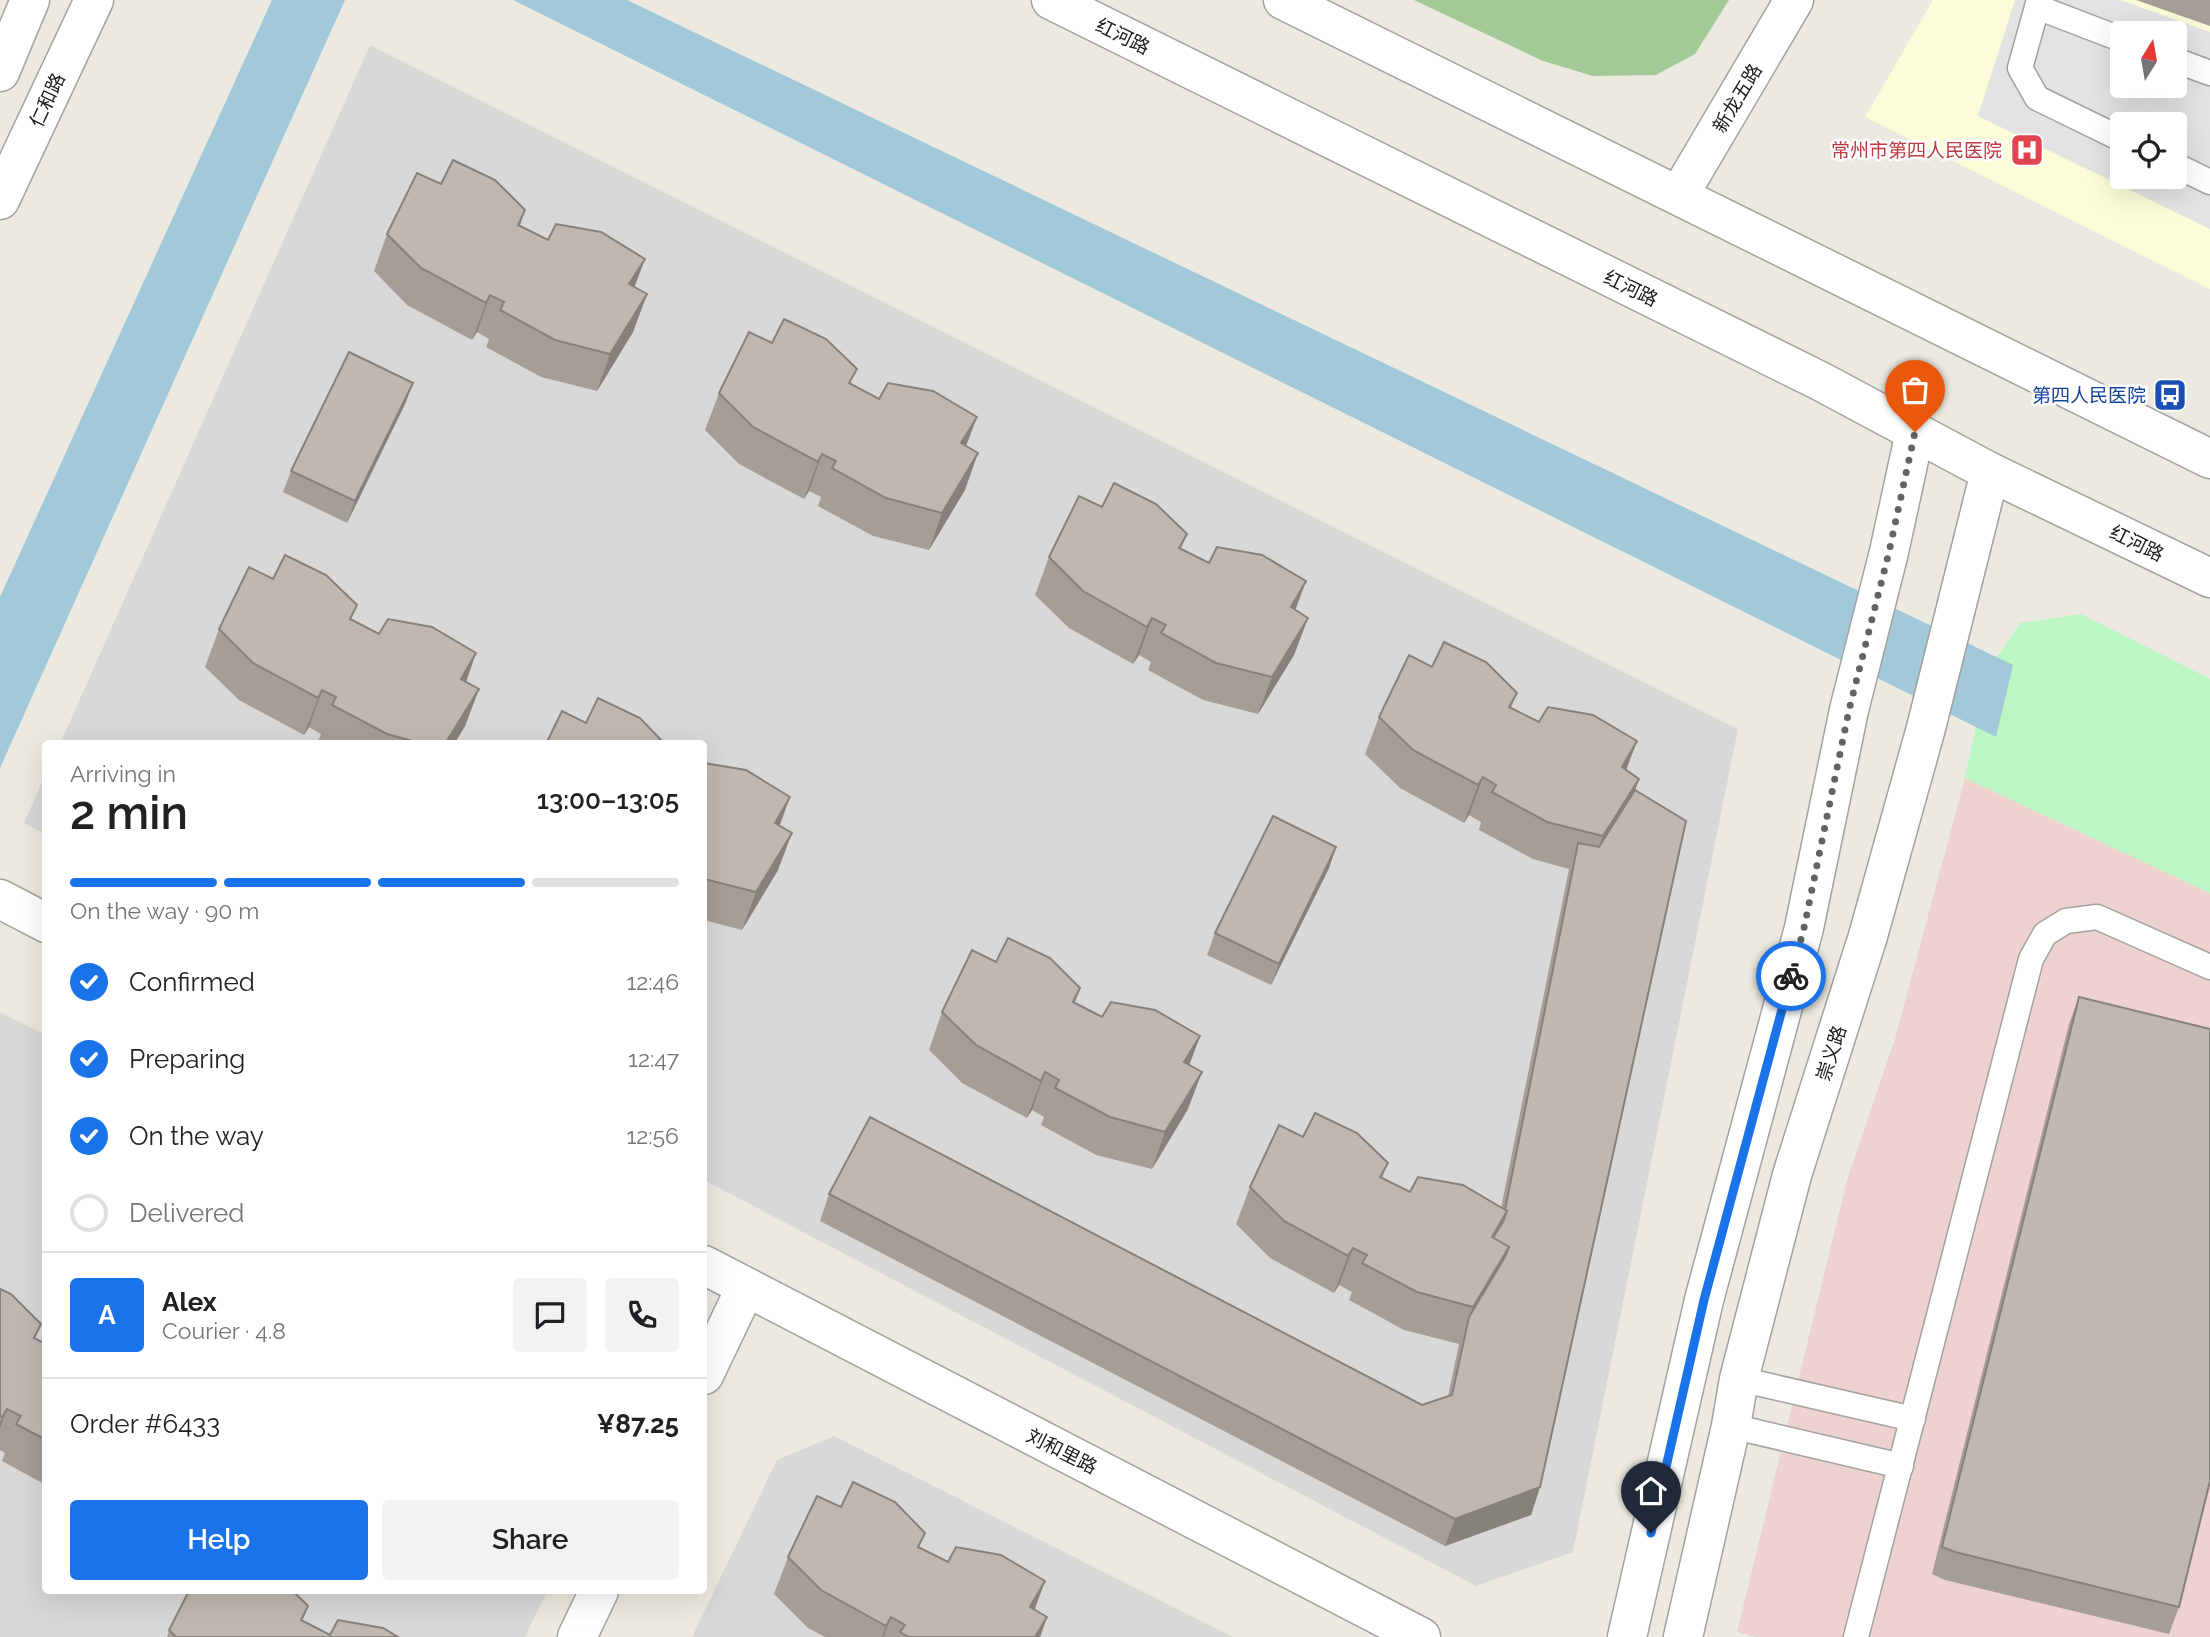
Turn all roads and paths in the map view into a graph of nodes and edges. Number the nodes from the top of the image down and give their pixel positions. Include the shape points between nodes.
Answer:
1 (30, 0) edge
2 (94, 0) edge
3 (1051, 0) edge
4 (1283, 0) edge
5 (1794, 0) edge
6 (2038, 4) edge
7 (2110, 34) edge
8 (2188, 65) edge
9 (0, 72) edge
10 (2210, 73) edge
11 (2110, 134) edge
12 (2187, 171) edge
13 (2210, 182) edge
14 (1679, 195) junction
15 (0, 200) edge
16 (1915, 432) junction
17 (2210, 459) edge
18 (1990, 471) junction
19 (2210, 578) edge
20 (0, 899) edge
21 (42, 921) edge
22 (2210, 967) edge
23 (707, 1267) edge
24 (746, 1287) junction
25 (707, 1369) edge
26 (1739, 1379) junction
27 (1913, 1419) junction
28 (1731, 1426) junction
29 (1901, 1466) junction
30 (598, 1594) edge
31 (577, 1637) edge
32 (1421, 1637) edge
33 (1627, 1637) edge
34 (1683, 1637) edge
35 (1856, 1637) edge

1 - 9 street
2 - 15 street, 仁和路
3 - 16 street, 红河路
4 - 14 street
5 - 14 street, 新龙五路
6 - 7 lane
6 - 11 lane via 2020,68 2037,98
8 - 10 lane
12 - 13 lane
14 - 17 street
16 - 18 street, 红河路
16 - 33 street via 1849,710 1804,928 1704,1300
18 - 19 street, 红河路
18 - 26 street, 崇义路 via 1926,728 1868,936 1792,1175
20 - 21 street
22 - 27 lane via 2097,917 2066,921 2045,934 2032,959
23 - 24 street, 刘和里路
24 - 25 street
24 - 32 street, 刘和里路
26 - 27 lane
26 - 28 street, 崇义路
27 - 29 lane
28 - 29 lane
28 - 34 street, 崇义路
29 - 35 lane
30 - 31 street

